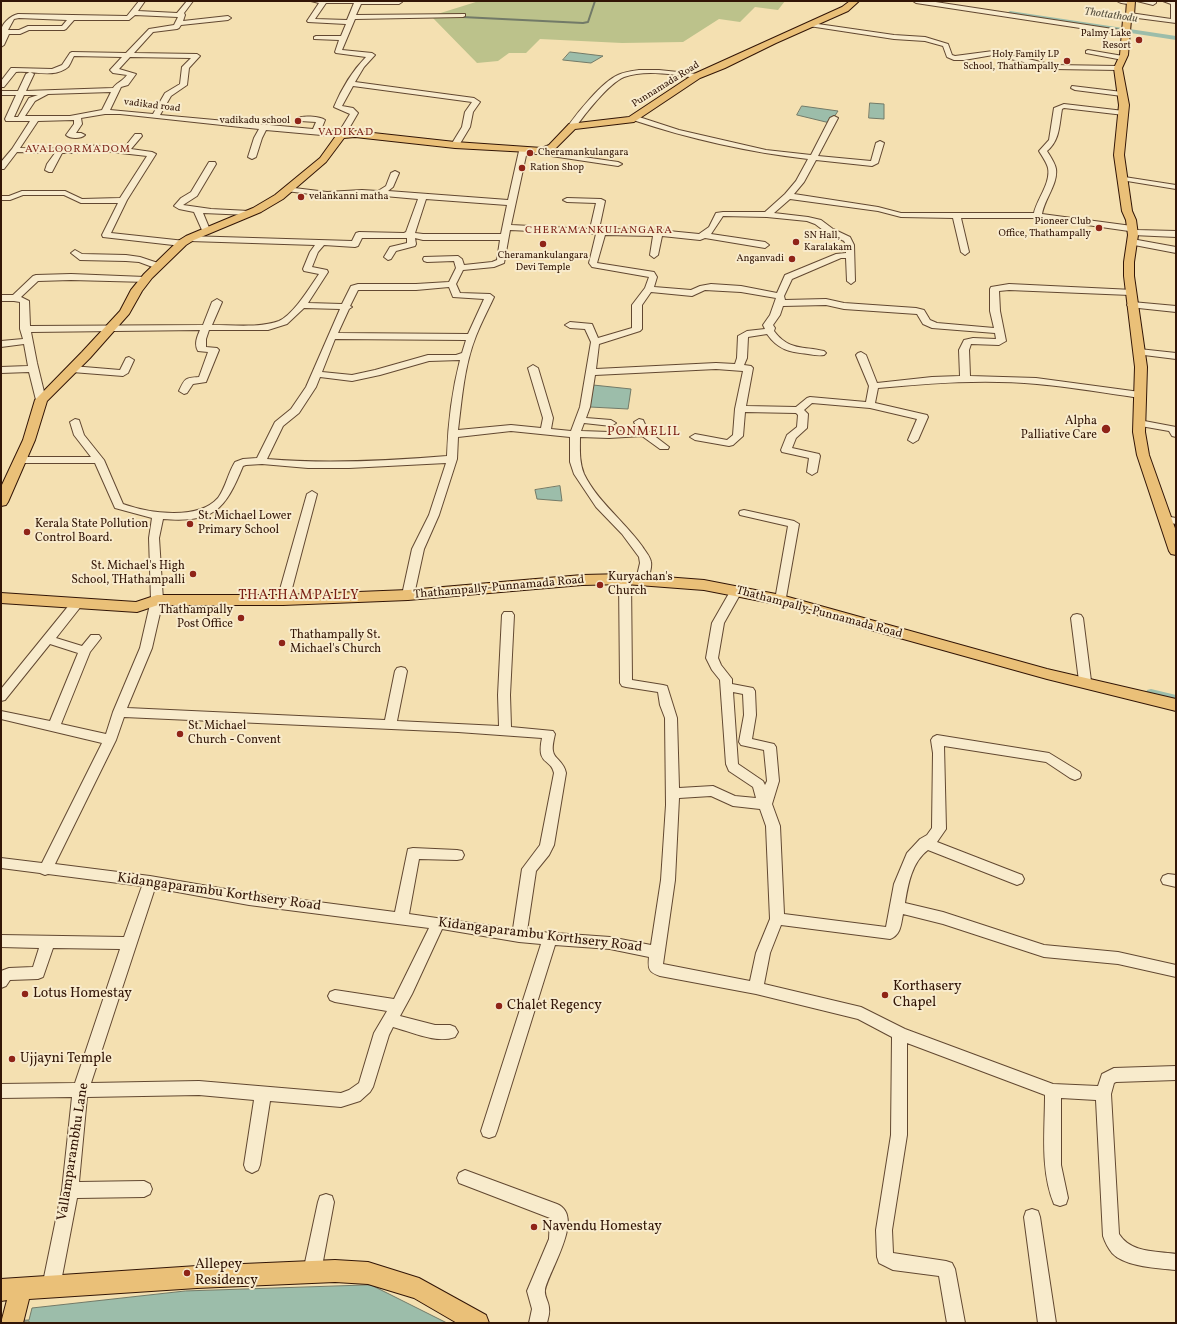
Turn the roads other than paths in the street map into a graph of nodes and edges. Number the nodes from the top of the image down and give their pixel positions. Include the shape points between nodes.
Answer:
1 (142, 1) edge
2 (190, 1) edge
3 (314, 1) edge
4 (366, 1) edge
5 (855, 1) edge
6 (916, 1) edge
7 (1120, 1) edge
8 (1140, 1) edge
9 (1153, 1) edge
10 (1166, 1) edge
11 (323, 2) edge
12 (358, 2) junction
13 (399, 2) dead end
14 (1131, 2) edge
15 (966, 6) edge
16 (133, 13) junction
17 (180, 14) junction
18 (464, 15) dead end
19 (1130, 15) junction
20 (72, 18) junction
21 (228, 18) dead end
22 (351, 20) junction
23 (179, 22) junction
24 (811, 24) junction
25 (4, 31) edge
26 (1126, 32) junction
27 (316, 38) dead end
28 (343, 38) junction
29 (1, 45) edge
30 (1088, 52) dead end
31 (128, 55) junction
32 (1121, 63) junction
33 (30, 74) dead end
34 (697, 76) junction
35 (350, 83) junction
36 (1, 85) edge
37 (1075, 88) dead end
38 (117, 90) junction
39 (52, 92) junction
40 (21, 93) junction
41 (1, 94) edge
42 (1122, 94) junction
43 (105, 112) junction
44 (1124, 113) junction
45 (77, 117) junction
46 (155, 117) junction
47 (636, 118) junction
48 (834, 118) dead end
49 (5, 119) edge
50 (20, 119) junction
51 (35, 119) junction
52 (300, 119) dead end
53 (224, 123) junction
54 (261, 125) junction
55 (572, 126) junction
56 (221, 131) dead end
57 (316, 132) junction
58 (81, 135) dead end
59 (341, 135) junction
60 (138, 136) dead end
61 (880, 143) dead end
62 (455, 145) junction
63 (15, 150) junction
64 (60, 151) junction
65 (126, 151) junction
66 (523, 151) junction
67 (538, 152) junction
68 (252, 157) dead end
69 (813, 158) junction
70 (212, 164) dead end
71 (618, 164) dead end
72 (1, 167) edge
73 (49, 170) dead end
74 (395, 172) dead end
75 (1121, 178) junction
76 (1176, 187) edge
77 (289, 189) junction
78 (378, 194) junction
79 (788, 196) junction
80 (1, 198) edge
81 (422, 198) junction
82 (123, 200) junction
83 (567, 200) dead end
84 (510, 203) junction
85 (198, 211) junction
86 (248, 214) junction
87 (767, 215) junction
88 (956, 215) junction
89 (1038, 216) junction
90 (507, 227) junction
91 (206, 230) junction
92 (597, 232) junction
93 (658, 233) junction
94 (410, 234) junction
95 (1132, 234) junction
96 (1176, 234) edge
97 (704, 235) junction
98 (504, 237) junction
99 (186, 240) junction
100 (322, 243) junction
101 (766, 245) dead end
102 (1176, 250) edge
103 (965, 252) dead end
104 (75, 253) dead end
105 (850, 254) junction
106 (654, 255) dead end
107 (388, 257) dead end
108 (427, 259) dead end
109 (158, 266) junction
110 (460, 268) junction
111 (144, 280) junction
112 (851, 281) dead end
113 (452, 284) junction
114 (649, 289) junction
115 (1130, 292) junction
116 (1, 298) edge
117 (15, 298) junction
118 (779, 300) junction
119 (218, 302) dead end
120 (302, 305) junction
121 (1132, 305) junction
122 (347, 307) junction
123 (1176, 309) edge
124 (570, 325) dead end
125 (205, 327) junction
126 (110, 328) junction
127 (25, 329) junction
128 (768, 331) junction
129 (999, 331) junction
130 (332, 336) junction
131 (471, 337) junction
132 (28, 341) junction
133 (596, 342) junction
134 (1, 344) edge
135 (1139, 352) junction
136 (821, 353) dead end
137 (466, 355) junction
138 (861, 355) dead end
139 (1176, 356) edge
140 (129, 360) dead end
141 (739, 367) junction
142 (533, 368) dead end
143 (32, 369) junction
144 (72, 369) junction
145 (1, 370) edge
146 (590, 372) junction
147 (316, 374) junction
148 (966, 379) junction
149 (874, 386) junction
150 (184, 391) dead end
151 (1140, 395) junction
152 (41, 400) junction
153 (870, 405) junction
154 (740, 409) junction
155 (798, 410) junction
156 (580, 420) junction
157 (75, 422) dead end
158 (639, 422) dead end
159 (611, 423) dead end
160 (1139, 423) junction
161 (545, 431) junction
162 (644, 433) junction
163 (453, 434) junction
164 (575, 434) junction
165 (1176, 434) edge
166 (695, 437) dead end
167 (913, 440) dead end
168 (664, 447) dead end
169 (452, 459) junction
170 (21, 460) junction
171 (99, 460) junction
172 (260, 462) junction
173 (812, 472) dead end
174 (312, 494) dead end
175 (2, 498) edge
176 (744, 513) dead end
177 (158, 516) junction
178 (1171, 520) edge
179 (1176, 551) edge
180 (625, 579) junction
181 (642, 580) junction
182 (736, 591) junction
183 (408, 595) junction
184 (1, 598) edge
185 (157, 600) junction
186 (283, 600) junction
187 (781, 600) junction
188 (78, 602) junction
189 (508, 615) dead end
190 (1077, 618) dead end
191 (95, 638) dead end
192 (47, 639) junction
193 (85, 651) junction
194 (401, 671) dead end
195 (1085, 681) junction
196 (727, 687) junction
197 (1, 697) edge
198 (1176, 705) edge
199 (119, 712) junction
200 (1, 715) edge
201 (54, 726) junction
202 (390, 726) junction
203 (505, 731) junction
204 (110, 740) junction
205 (1075, 775) dead end
206 (673, 793) junction
207 (765, 804) junction
208 (925, 843) junction
209 (457, 856) dead end
210 (1, 863) edge
211 (45, 870) junction
212 (1017, 879) dead end
213 (150, 882) junction
214 (897, 907) junction
215 (401, 918) junction
216 (777, 919) junction
217 (438, 923) junction
218 (519, 936) junction
219 (550, 939) junction
220 (1, 941) edge
221 (48, 942) junction
222 (129, 943) junction
223 (657, 952) junction
224 (1176, 971) edge
225 (1, 982) edge
226 (756, 988) junction
227 (335, 996) dead end
228 (398, 1006) junction
229 (390, 1020) junction
230 (450, 1032) dead end
231 (900, 1034) junction
232 (1176, 1072) edge
233 (80, 1091) junction
234 (1, 1092) edge
235 (1053, 1092) junction
236 (1103, 1093) junction
237 (264, 1094) junction
238 (490, 1131) dead end
239 (252, 1165) dead end
240 (466, 1178) dead end
241 (144, 1188) dead end
242 (70, 1190) junction
243 (1060, 1198) dead end
244 (326, 1202) dead end
245 (1032, 1217) dead end
246 (1176, 1262) edge
247 (312, 1272) junction
248 (52, 1287) junction
249 (11, 1290) edge
250 (12, 1323) edge
251 (478, 1323) edge
252 (538, 1323) edge
253 (956, 1323) edge
254 (1047, 1323) edge

1 - 16 street
2 - 17 street
3 - 11 street
4 - 12 street
5 - 24 main road, Punnamada Road via 845,9
6 - 15 street
7 - 14 street
8 - 9 street
10 - 19 street via 1174,2 1174,21
11 - 12 street
11 - 22 street via 310,21
12 - 13 street
12 - 22 street
14 - 19 main road
15 - 26 street
16 - 17 street
16 - 20 street via 129,18
17 - 23 street via 182,15
18 - 22 street
19 - 26 main road
20 - 25 street via 64,28
20 - 25 street via 14,17
21 - 23 street
22 - 28 street
23 - 31 street via 175,28 151,30
24 - 32 street via 894,37 925,39 946,45 950,56 954,58 993,53 1054,67
24 - 34 main road, Punnamada Road
25 - 29 street
26 - 32 main road
27 - 28 street
28 - 35 street via 338,52 372,55
30 - 32 street
31 - 36 street via 72,54 65,66 53,70 14,70
31 - 38 street via 114,70 132,74 125,83 118,86
31 - 46 street via 197,56 186,67 183,85 168,95
32 - 42 main road
33 - 40 street, vadikad road
34 - 47 main road, Punnamada Road
34 - 55 street via 644,72 619,76
35 - 59 street via 338,107 354,113
35 - 62 street via 474,100 476,102 469,112 466,127
37 - 42 street
38 - 39 street
38 - 43 street
39 - 40 street
39 - 50 street via 32,100
40 - 41 street
40 - 49 street, vadikad road
42 - 44 main road
43 - 45 street, vadikad road
43 - 46 street, vadikad road
44 - 75 main road via 1119,156
44 - 89 street via 1064,106 1058,108 1053,140 1043,151 1052,168 1050,185 1040,203
45 - 51 street, vadikad road
45 - 58 street via 78,124 70,135
46 - 53 street, vadikad road
47 - 55 main road, Punnamada Road
47 - 69 street via 677,132 755,150
48 - 69 street
49 - 50 street, vadikad road
50 - 51 street, vadikad road
51 - 63 street
52 - 57 street via 321,120
53 - 54 street, vadikad road
53 - 56 street
54 - 57 street, vadikad road
54 - 68 street
55 - 67 main road via 552,148
57 - 59 street, vadikad road
59 - 62 main road via 355,134
59 - 77 main road via 323,160
60 - 65 street
61 - 69 street via 872,164
62 - 66 main road
63 - 64 street
63 - 72 street
64 - 65 street via 79,151 85,147
64 - 73 street
65 - 82 street via 152,154
66 - 67 main road
66 - 84 street
67 - 71 street
69 - 79 street via 804,176
70 - 85 street via 194,194 178,206 181,209
74 - 78 street via 389,187
75 - 76 street
75 - 95 main road
77 - 78 street via 317,193
77 - 86 main road via 269,204
78 - 81 street
79 - 87 street
79 - 88 street via 901,214
80 - 82 street via 10,198 22,193 65,193 81,201
81 - 84 street
81 - 94 street
82 - 99 street via 106,235
83 - 92 street via 600,201
84 - 90 street
85 - 86 street
85 - 91 street
86 - 91 main road
87 - 97 street via 719,215 715,225
87 - 105 street via 818,222 847,239
88 - 89 street
88 - 103 street
89 - 95 street
90 - 92 street
90 - 98 street
91 - 99 main road
92 - 93 street
92 - 114 street via 593,263 651,274 653,277
93 - 97 street via 696,237
93 - 106 street
94 - 98 street via 423,237
94 - 100 street via 359,235 354,244
94 - 107 street via 412,244 393,249
95 - 96 street
95 - 102 street
95 - 115 main road via 1129,262
97 - 101 street
98 - 110 street via 501,261
99 - 100 street
99 - 109 main road
100 - 120 street via 306,268 324,272
104 - 109 street via 80,257 140,260
105 - 112 street
105 - 118 street via 788,277
108 - 110 street via 458,258
109 - 111 main road
110 - 113 street
111 - 117 street via 36,278
111 - 126 main road via 124,312
113 - 122 street via 358,287 354,288
113 - 131 street via 456,295 490,297
114 - 118 street via 692,293 711,287 741,289
114 - 133 street via 637,305 637,329
115 - 121 main road
115 - 129 street via 999,287 994,289
116 - 117 street
117 - 127 street via 24,301
118 - 128 street
118 - 129 street via 916,311 922,312 926,322 935,326
119 - 125 street
120 - 122 street
120 - 125 street via 284,322 277,325
121 - 123 street
121 - 135 main road
122 - 130 street
124 - 133 street via 589,326
125 - 126 street
125 - 150 street via 201,349 214,350 203,380 189,381
126 - 127 street
126 - 144 main road
127 - 132 street
128 - 136 street via 776,343 784,348
128 - 141 street via 743,336
129 - 148 street via 999,342 967,342 964,350
130 - 131 street
130 - 147 street
131 - 137 street
132 - 134 street
132 - 143 street
133 - 146 street
135 - 139 street
135 - 151 main road
137 - 147 street via 457,358 428,358 352,378
137 - 163 street via 460,379
138 - 149 street
140 - 144 street via 123,373
141 - 146 street
141 - 154 street via 748,368
142 - 161 street via 548,418
143 - 145 street
143 - 152 street
144 - 152 main road
146 - 156 street via 585,407
147 - 172 street via 298,408 277,427
148 - 149 street
148 - 151 street via 1036,381
149 - 153 street
151 - 160 main road
152 - 170 main road
153 - 155 street via 810,400
153 - 167 street via 923,417
154 - 155 street
154 - 166 street via 738,436 728,443
155 - 173 street via 803,414 802,428 791,437 786,450 815,456
156 - 159 street
156 - 164 street
157 - 171 street via 79,435
158 - 162 street
160 - 165 street via 1173,429
160 - 178 main road via 1142,455
161 - 163 street via 511,428
161 - 164 street
162 - 164 street
162 - 168 street
163 - 169 street
164 - 181 street via 575,462 579,474 600,505 626,532 644,557 646,563
169 - 172 street via 354,465
169 - 183 street via 434,515 418,549
170 - 171 street
170 - 175 main road
171 - 177 street via 119,506 131,512
172 - 177 street via 248,461 239,464 224,496 217,506 206,512
174 - 186 street
176 - 187 street via 794,524
177 - 185 street via 154,538
178 - 179 main road
180 - 181 main road, Thathampally-Punnamada Road
180 - 183 main road, Thathampally-Punnamada Road
180 - 206 street via 626,683 663,690 671,718
181 - 182 main road, Thathampally-Punnamada Road
182 - 187 main road, Thathampally-Punnamada Road
182 - 196 street via 718,623 712,658 726,679
183 - 186 main road, Thathampally-Punnamada Road
184 - 188 main road, Thathampally-Punnamada Road
185 - 186 main road, Thathampally-Punnamada Road
185 - 188 main road, Thathampally-Punnamada Road via 137,607
185 - 199 street via 146,648
187 - 195 main road, Thathampally-Punnamada Road via 1047,674
188 - 192 street
189 - 203 street
190 - 195 street
191 - 193 street
192 - 193 street
192 - 197 street
193 - 201 street
194 - 202 street
195 - 198 main road, Thathampally-Punnamada Road
196 - 207 street via 732,764 758,784
196 - 207 street via 749,691 750,715 744,742 770,747 773,781
199 - 202 street
199 - 204 street
200 - 201 street
201 - 204 street
202 - 203 street
203 - 218 street via 549,734 546,749 548,757 561,769 547,845 529,869
204 - 211 street
205 - 208 street via 1049,758 937,740 939,830
206 - 207 street via 713,791 732,801
206 - 223 street via 668,880
207 - 216 street via 773,826
208 - 212 street
208 - 214 street via 914,853 901,884
209 - 215 street via 414,853
210 - 211 street, Kidangaparambu Korthsery Road
211 - 213 street, Kidangaparambu Korthsery Road
213 - 215 street, Kidangaparambu Korthsery Road via 249,899
213 - 222 street, Vallamparambhu Lane
214 - 216 street via 890,933
214 - 224 street via 943,918 1044,951 1118,958
215 - 217 street, Kidangaparambu Korthsery Road
216 - 226 street via 763,952
217 - 218 street, Kidangaparambu Korthsery Road
217 - 228 street
218 - 219 street, Kidangaparambu Korthsery Road
219 - 223 street, Kidangaparambu Korthsery Road via 610,943
219 - 238 street
220 - 221 street
221 - 222 street
221 - 225 street via 38,973 9,974 4,976
222 - 233 street, Vallamparambhu Lane
223 - 226 street, Kidangaparambu Korthsery Road via 655,967 660,970
226 - 231 street, Kidangaparambu Korthsery Road via 861,1013
227 - 228 street
228 - 229 street
229 - 230 street via 435,1032
229 - 237 street via 382,1033 365,1087 354,1096 341,1100
231 - 235 street, Kidangaparambu Korthsery Road
231 - 253 street via 899,1135 884,1230 885,1257 893,1262 946,1269
232 - 236 street via 1114,1075 1107,1079
233 - 234 street
233 - 237 street via 199,1088
233 - 242 street, Vallamparambhu Lane
235 - 236 street, Kidangaparambu Korthsery Road
235 - 243 street via 1054,1165
236 - 246 street via 1111,1236 1119,1248 1133,1255
237 - 239 street
240 - 252 street via 557,1212 559,1215 557,1239 536,1290 541,1308
241 - 242 street
242 - 248 street, Vallamparambhu Lane
244 - 247 street
245 - 254 street
247 - 248 main road
247 - 251 main road via 368,1273 390,1279 419,1288
248 - 249 main road
249 - 250 main road

